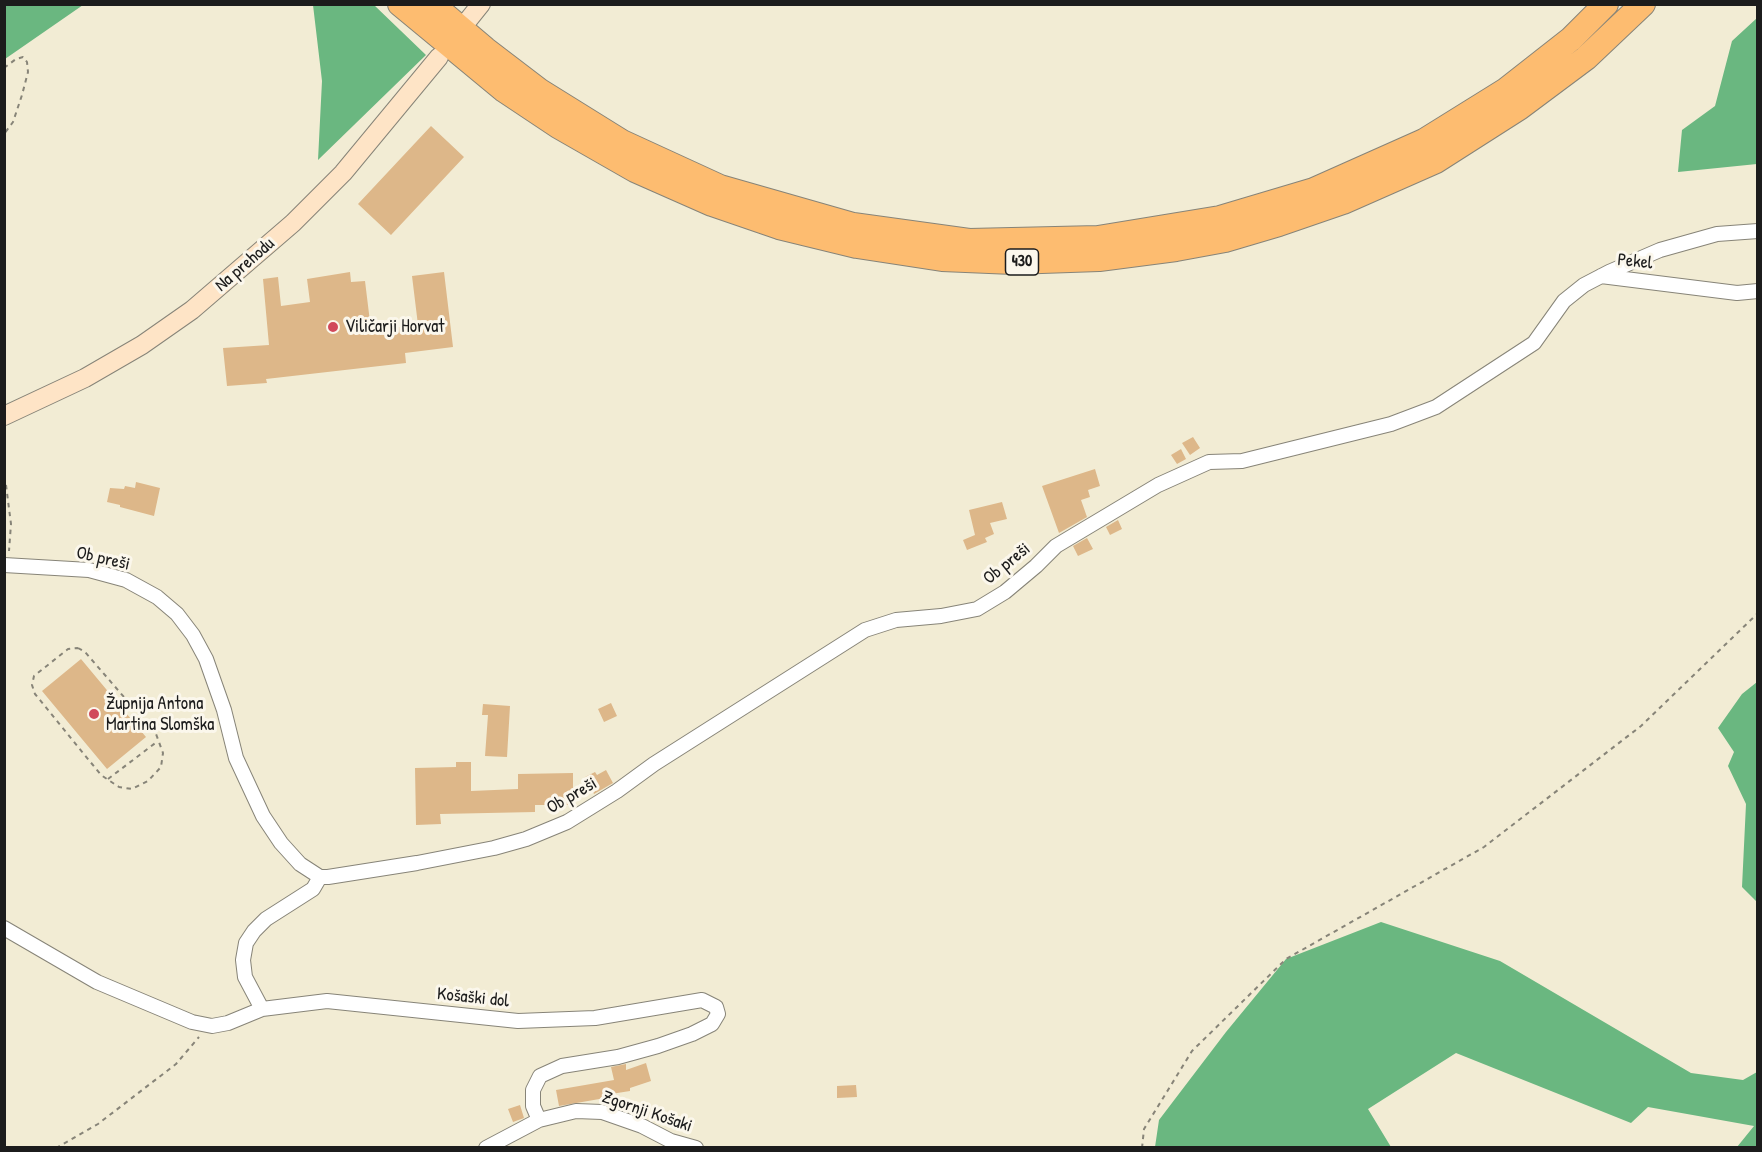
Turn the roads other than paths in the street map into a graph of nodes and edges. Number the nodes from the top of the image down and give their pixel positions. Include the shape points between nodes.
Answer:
1 (400, 4) edge
2 (432, 4) edge
3 (1606, 4) edge
4 (1643, 4) edge
5 (439, 57) dead end
6 (1758, 231) edge
7 (1601, 276) junction
8 (1758, 291) edge
9 (4, 416) edge
10 (6, 565) edge
11 (320, 877) junction
12 (4, 928) edge
13 (262, 1009) junction
14 (539, 1120) junction
15 (486, 1148) edge
16 (696, 1148) edge

1 - 4 highway, 430 via 504,90 558,126 635,170 712,204 779,227 857,246 942,259 1013,262 1099,260 1176,249 1236,237 1343,202 1436,161 1519,108 1586,58
2 - 3 highway, 430 via 540,91 622,142 720,187 853,225 969,241 1098,238 1220,218 1314,190 1424,141 1506,90 1571,39
5 - 9 street, Na prehodu via 344,173 192,310 86,378
6 - 7 street, Pekel via 1717,234 1660,250
7 - 8 street, Pekel via 1737,293
7 - 11 street, Ob preši via 1564,301 1534,343 1436,407 1391,424 1242,461 1209,462 1158,485 1056,546 1005,592 977,609 896,620 865,630 556,827 494,848
10 - 11 street, Ob preši via 89,570 126,580 157,597 177,614 207,659 236,758 263,816 280,843 300,864
11 - 13 street via 313,889 266,919 246,943 245,977
12 - 13 street, Košaški dol via 97,982 192,1022 208,1026 228,1023
13 - 14 street, Košaški dol via 327,1001 518,1021 595,1018 702,1000 716,1007 718,1014 712,1023 692,1034 618,1057 562,1066 540,1076 533,1090 533,1106
14 - 15 street, Zgornji Košaki
14 - 16 street, Zgornji Košaki via 576,1110 602,1112

